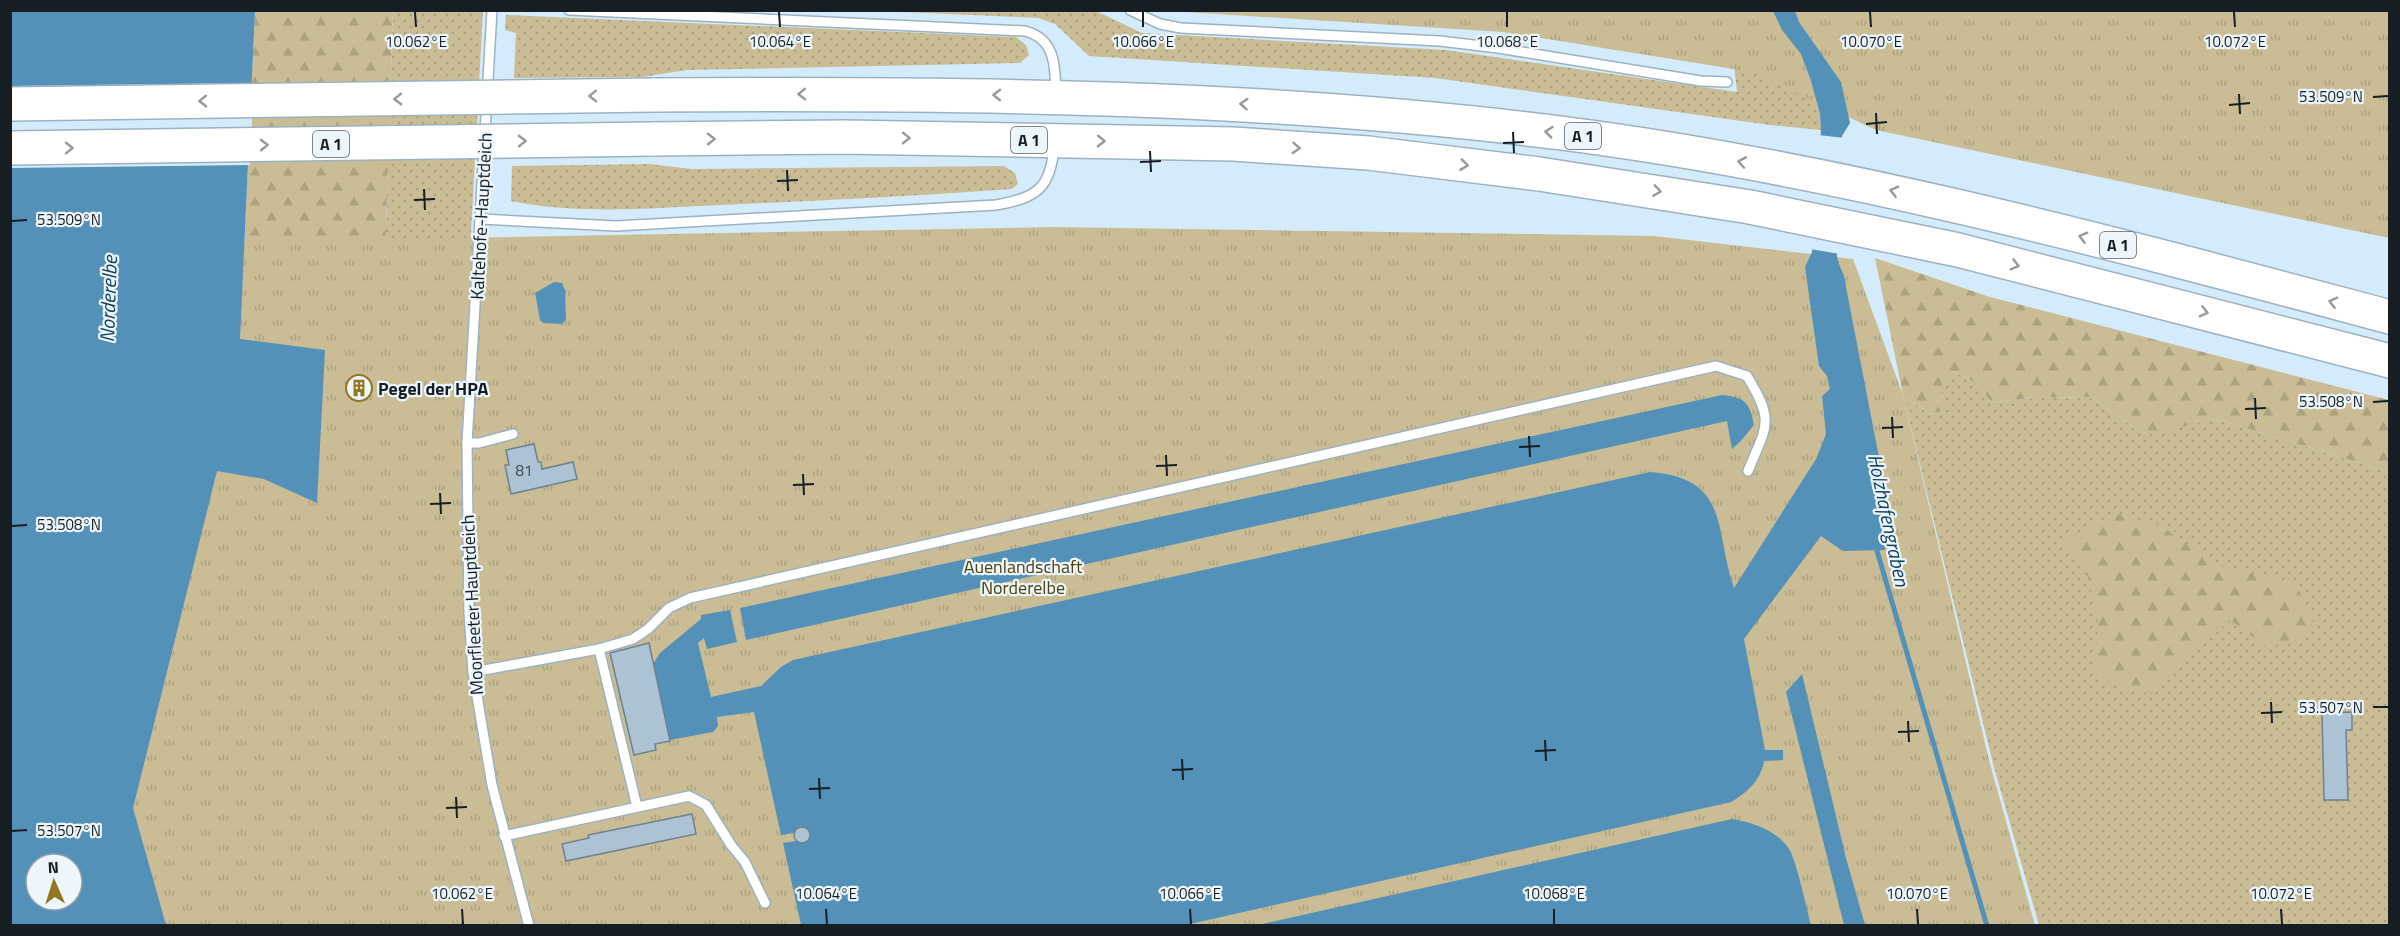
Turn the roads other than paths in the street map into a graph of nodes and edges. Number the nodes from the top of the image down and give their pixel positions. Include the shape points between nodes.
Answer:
1 (492, 10) edge
2 (569, 10) edge
3 (1130, 10) edge
4 (592, 11) edge
5 (1727, 82) dead end
6 (1056, 96) junction
7 (10, 104) edge
8 (1054, 140) junction
9 (10, 148) edge
10 (481, 219) junction
11 (2390, 317) edge
12 (2390, 361) edge
13 (468, 422) joint
14 (513, 434) dead end
15 (467, 443) junction
16 (1748, 471) dead end
17 (599, 649) junction
18 (473, 672) junction
19 (638, 807) junction
20 (504, 836) junction
21 (765, 903) dead end
22 (529, 926) edge

1 - 10 lane, Kaltehofe-Hauptdeich
2 - 4 lane
3 - 5 lane via 1160,24 1181,28 1440,41
4 - 6 lane via 1025,31 1042,39 1051,51
6 -> 7 highway, A 1, bridge via 845,93
11 -> 6 highway, A 1 via 2164,256 1800,171 1562,133 1366,113
9 -> 8 highway, A 1, bridge via 845,137
8 - 10 lane via 1052,167 1042,187 1031,197 996,205 616,226
8 -> 12 highway, A 1 via 1233,144 1368,153 1681,195 1958,250
10 - 13 lane, Kaltehofe-Hauptdeich
13 - 15 lane, Moorfleeter Hauptdeich
14 - 15 lane
15 - 18 lane, Moorfleeter Hauptdeich
16 - 17 lane via 1767,424 1762,400 1747,376 1716,366 690,598 669,608 633,639
17 - 18 lane
17 - 19 lane
18 - 20 lane, Moorfleeter Hauptdeich
19 - 20 lane
19 - 21 lane via 689,796 706,805 745,862
20 - 22 lane, Moorfleeter Hauptdeich

